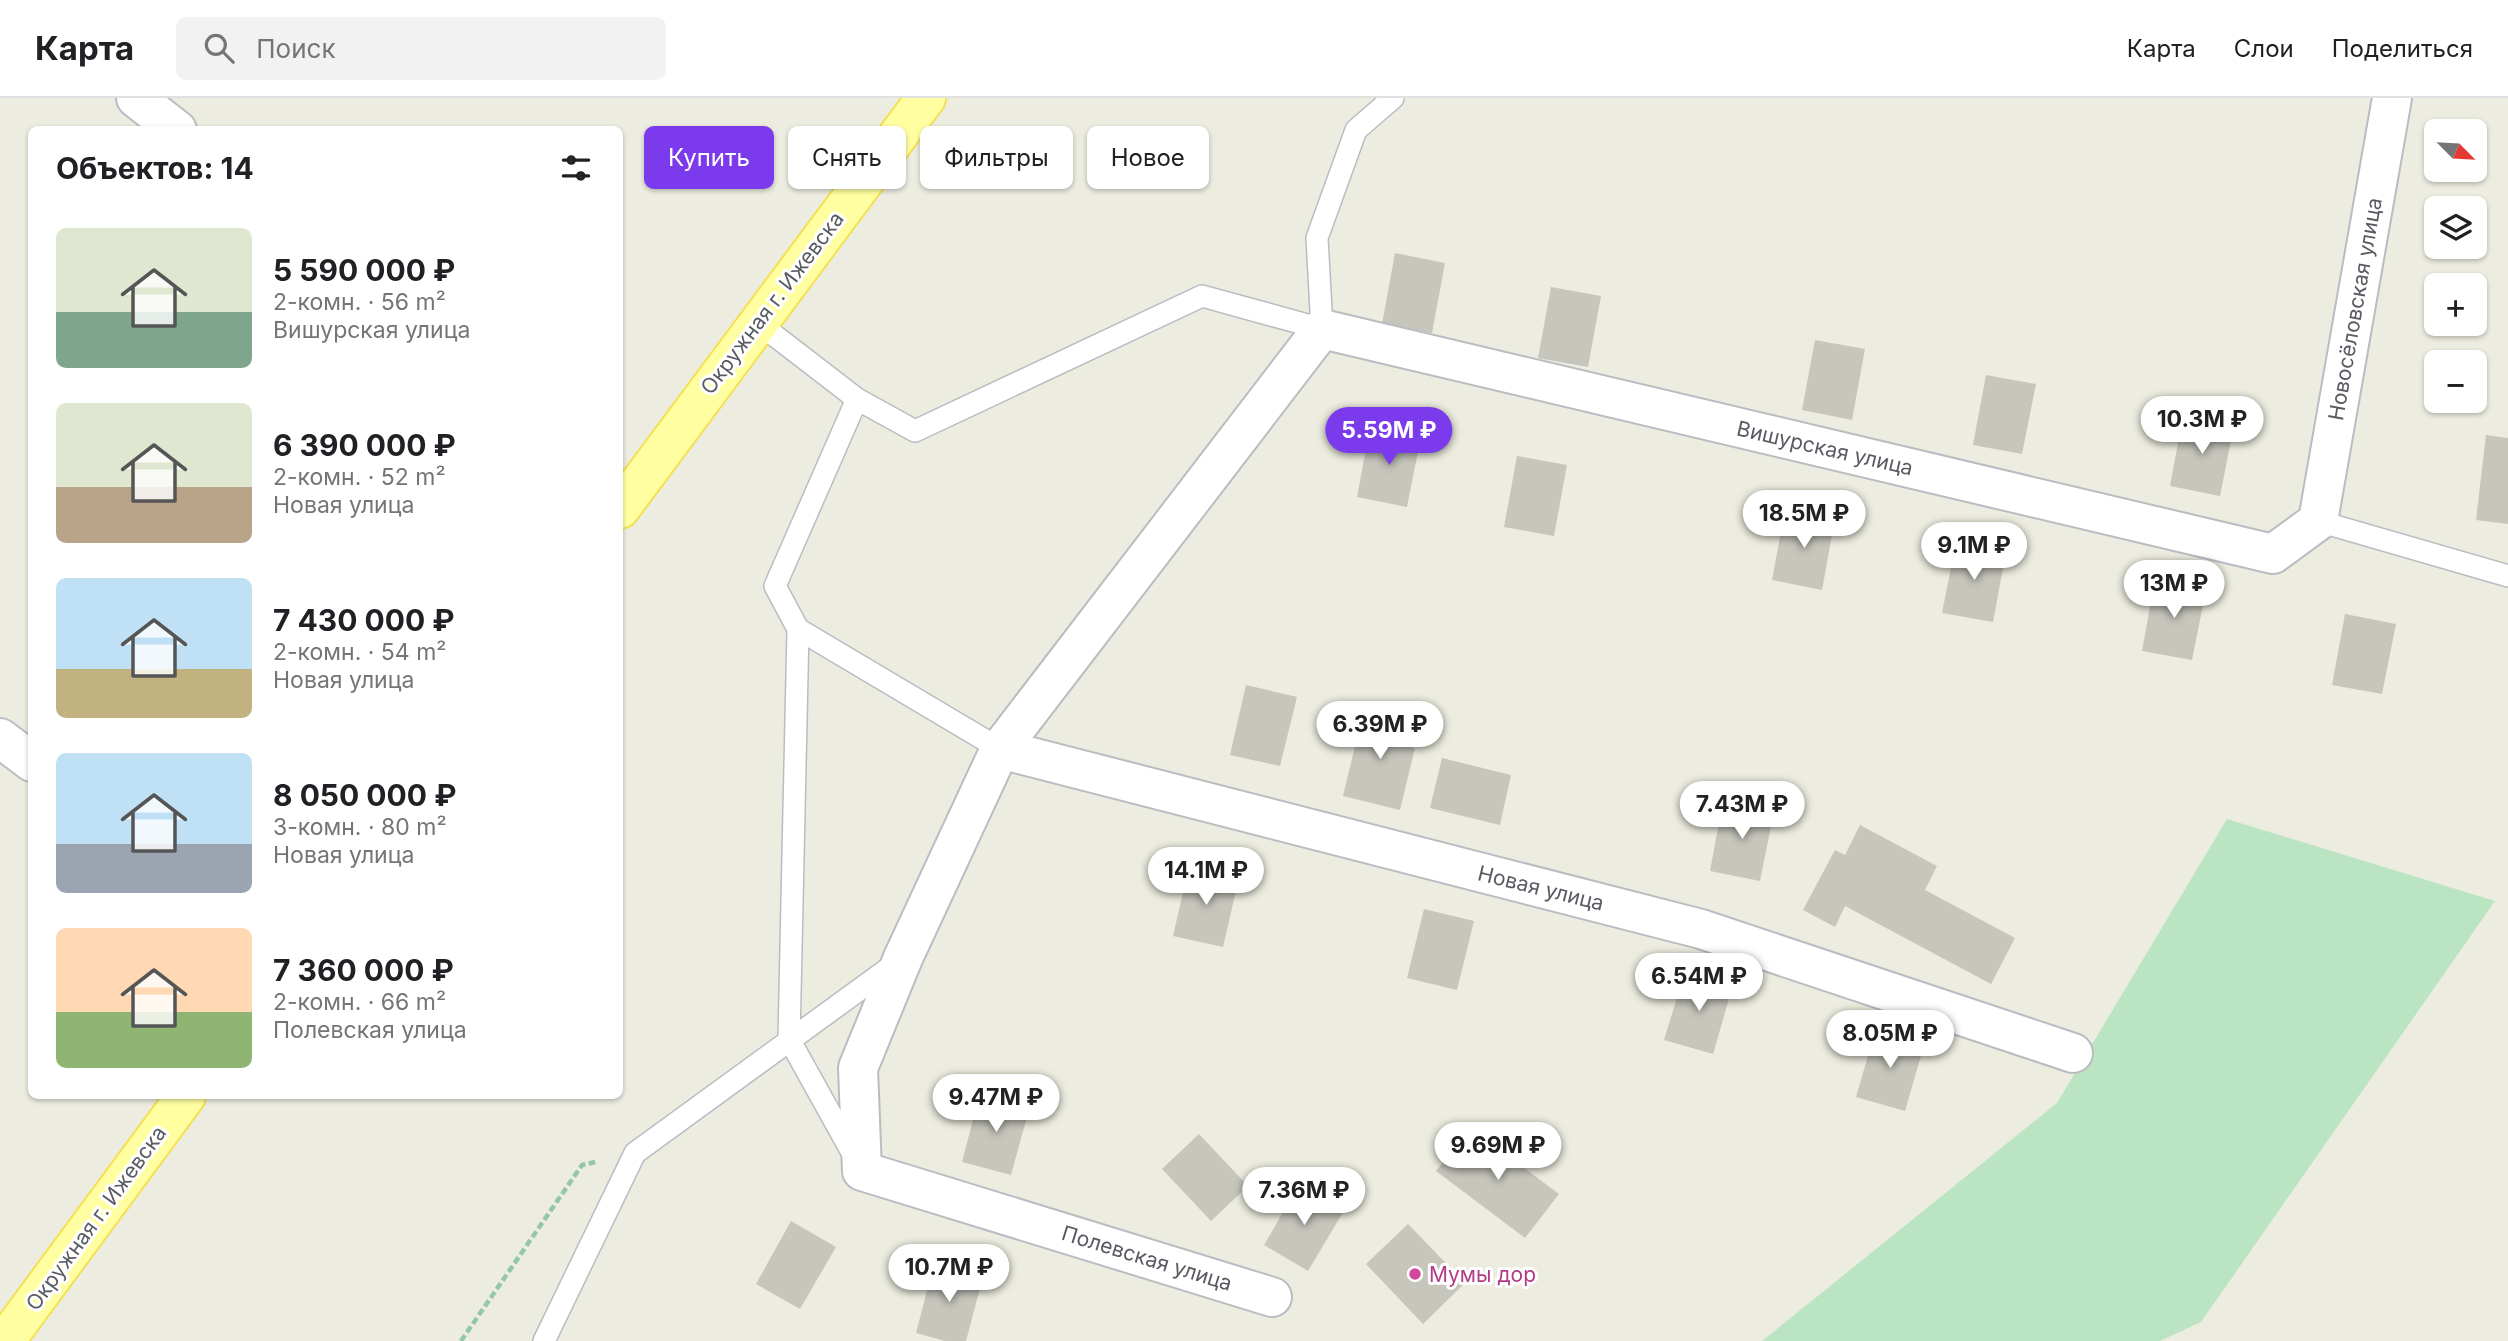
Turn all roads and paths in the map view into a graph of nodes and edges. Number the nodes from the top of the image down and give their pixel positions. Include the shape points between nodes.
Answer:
1 (136, 98) edge
2 (926, 98) edge
3 (1393, 98) edge
4 (2392, 98) edge
5 (172, 126) edge
6 (757, 322) junction
7 (1322, 329) junction
8 (857, 399) junction
9 (623, 505) edge
10 (2318, 521) junction
11 (2508, 576) edge
12 (797, 629) junction
13 (0, 738) edge
14 (1000, 749) junction
15 (28, 759) edge
16 (903, 958) junction
17 (789, 1039) junction
18 (2073, 1053) dead end
19 (184, 1099) edge
20 (635, 1153) junction
21 (862, 1171) junction
22 (1272, 1297) dead end
23 (5, 1341) edge
24 (461, 1341) edge
25 (544, 1341) edge

1 - 5 street
2 - 6 main road, Окружная г. Ижевска
3 - 7 lane via 1356,130 1317,238
4 - 10 street, Новосёловская улица
6 - 8 lane
6 - 9 main road, Окружная г. Ижевска
7 - 8 lane via 1202,296 915,431
7 - 10 street, Вишурская улица via 2273,554
7 - 14 street
8 - 12 lane via 775,586
10 - 11 lane
12 - 14 lane
12 - 17 lane
13 - 15 street
14 - 16 street
14 - 18 street, Новая улица via 1701,929
16 - 17 lane
16 - 21 street via 858,1068
17 - 20 lane
17 - 21 lane
19 - 23 main road, Окружная г. Ижевска
20 - 24 path via 582,1166
20 - 25 lane
21 - 22 street, Полевская улица

